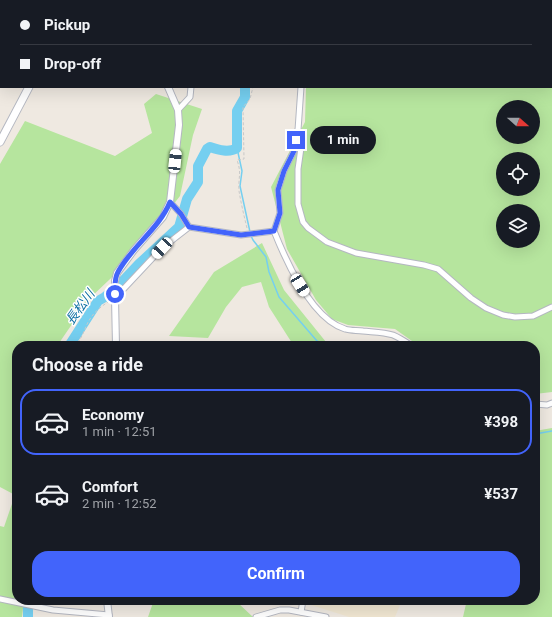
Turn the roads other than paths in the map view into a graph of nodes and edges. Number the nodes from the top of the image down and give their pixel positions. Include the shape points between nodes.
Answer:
1 (28, 88) edge
2 (168, 88) edge
3 (191, 88) edge
4 (301, 88) edge
5 (178, 110) junction
6 (298, 130) junction
7 (0, 142) edge
8 (170, 202) junction
9 (188, 225) junction
10 (274, 231) junction
11 (115, 296) junction
12 (552, 308) edge
13 (116, 341) edge
14 (404, 341) edge
15 (540, 404) edge
16 (552, 404) edge
17 (0, 599) edge
18 (12, 601) edge
19 (36, 605) edge
20 (108, 605) edge
21 (302, 605) edge
22 (301, 612) junction
23 (109, 616) edge
24 (256, 617) edge
25 (326, 617) edge

1 - 7 main road
2 - 5 street
3 - 5 street via 190,98
4 - 6 street
5 - 8 street via 179,125
6 - 10 street via 295,149 278,190 280,213
6 - 12 street via 302,141 298,169 298,204 303,222 327,242 356,253 438,269 471,298 503,315 515,318 533,316
8 - 9 street
8 - 11 street via 163,217 117,273
9 - 10 street via 241,235
9 - 11 street
10 - 14 street via 300,285 315,308 330,323 346,330 394,335
11 - 13 street
15 - 16 street
17 - 18 street
19 - 23 street via 53,610
20 - 23 street
21 - 22 street
22 - 24 street via 280,610
22 - 25 street

